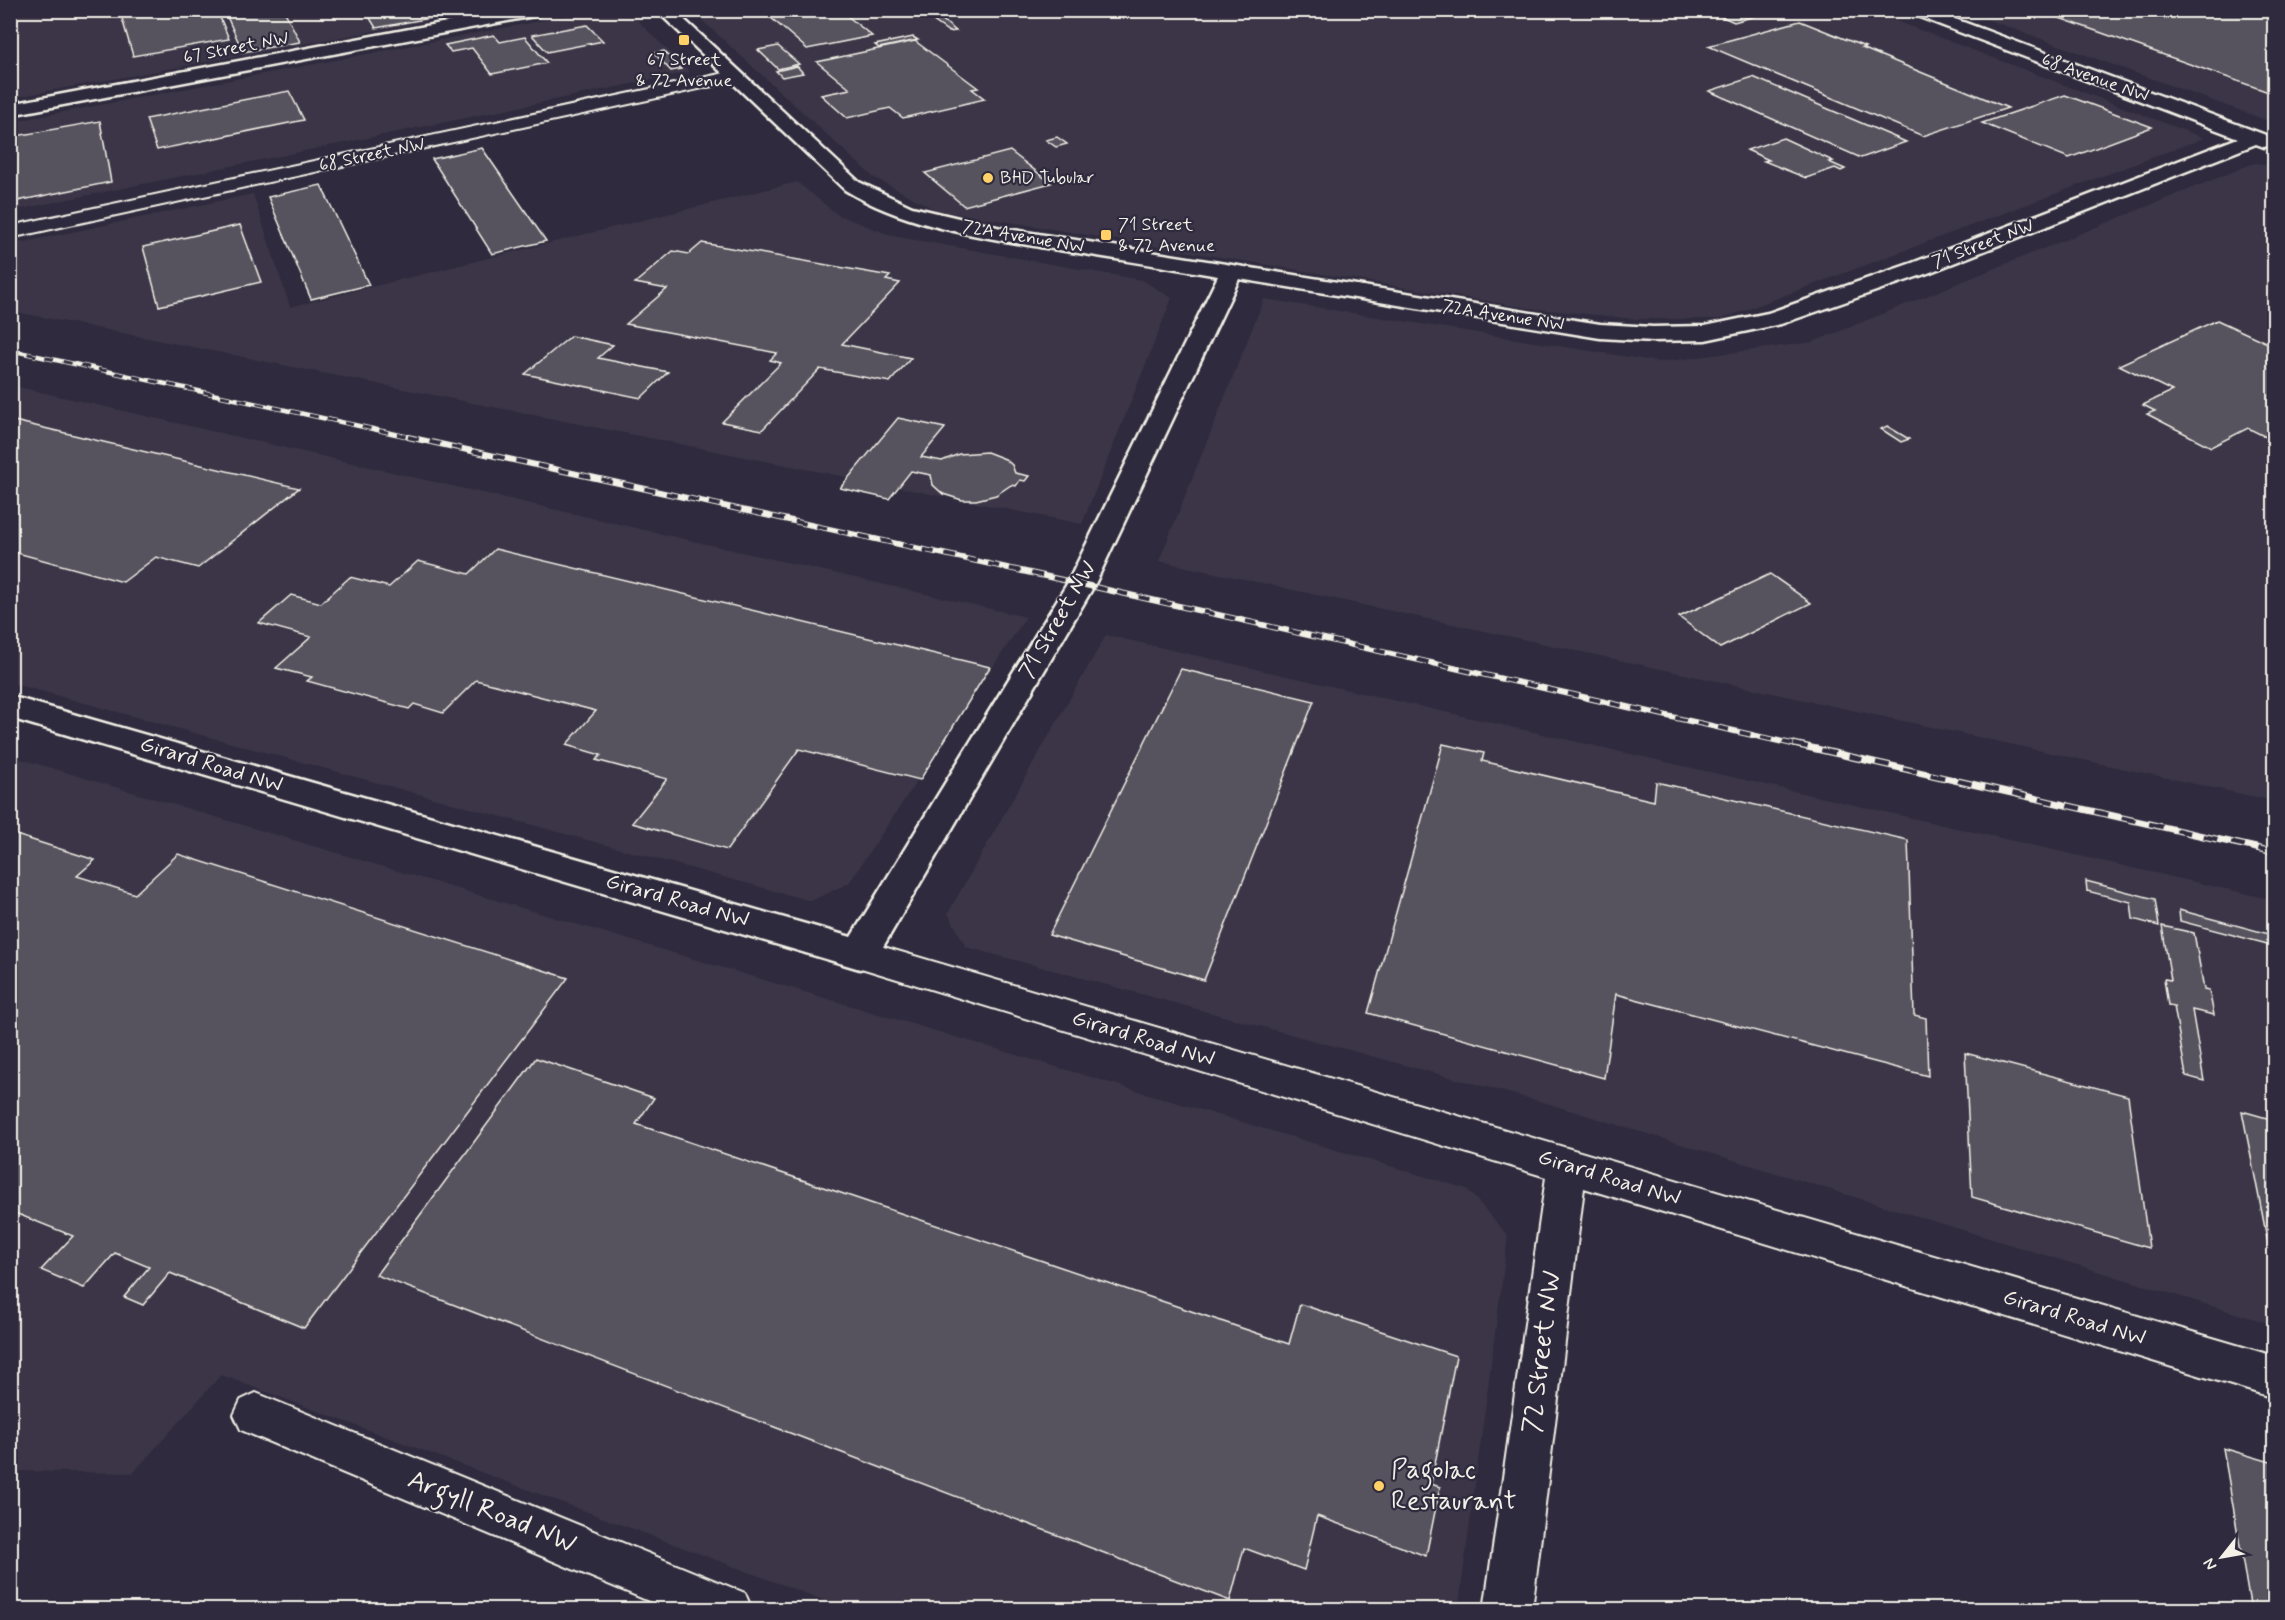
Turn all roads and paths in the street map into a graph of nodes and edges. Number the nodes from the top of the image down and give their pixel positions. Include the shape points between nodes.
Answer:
1 (539, 10) edge
2 (664, 10) edge
3 (1915, 10) edge
4 (734, 76) junction
5 (10, 110) edge
6 (2265, 141) edge
7 (10, 232) edge
8 (1231, 272) junction
9 (1705, 333) joint
10 (10, 707) edge
11 (860, 954) junction
12 (1567, 1166) junction
13 (2274, 1377) edge
14 (256, 1415) dead end
15 (728, 1610) edge
16 (1508, 1610) edge

1 - 5 street, 67 Street NW
2 - 4 street, 72A Avenue NW
3 - 6 street, 68 Avenue NW
4 - 7 street, 68 Street NW
4 - 8 street, 72A Avenue NW via 852,186 896,210 940,223
6 - 9 street, 71 Street NW via 1871,286 1742,327
8 - 9 street, 72A Avenue NW via 1600,331
8 - 11 street, 71 Street NW via 1081,584
10 - 11 street, Girard Road NW
11 - 12 street, Girard Road NW
12 - 13 street, Girard Road NW
12 - 16 street, 72 Street NW
14 - 15 street, Argyll Road NW

